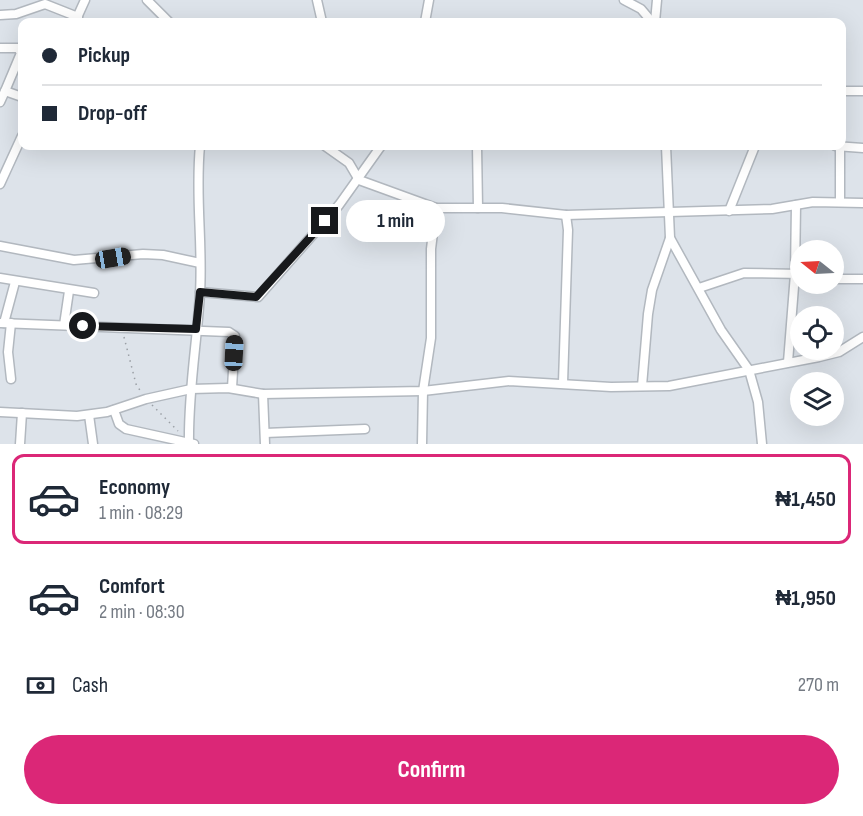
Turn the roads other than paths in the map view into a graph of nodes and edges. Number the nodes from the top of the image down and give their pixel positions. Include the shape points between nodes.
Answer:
1 (85, 0) edge
2 (147, 0) edge
3 (317, 0) edge
4 (429, 0) edge
5 (624, 0) edge
6 (657, 0) edge
7 (0, 15) edge
8 (72, 18) edge
9 (77, 18) edge
10 (165, 18) edge
11 (321, 18) edge
12 (426, 18) edge
13 (649, 18) edge
14 (654, 18) edge
15 (0, 48) edge
16 (18, 48) edge
17 (18, 59) edge
18 (4, 87) edge
19 (846, 91) edge
20 (863, 91) edge
21 (18, 95) edge
22 (0, 102) edge
23 (18, 145) edge
24 (846, 147) edge
25 (863, 148) edge
26 (200, 150) edge
27 (331, 150) edge
28 (378, 150) edge
29 (477, 150) edge
30 (666, 150) edge
31 (753, 150) edge
32 (840, 150) edge
33 (359, 180) junction
34 (0, 184) edge
35 (840, 202) junction
36 (863, 203) edge
37 (796, 205) junction
38 (436, 208) junction
39 (478, 208) junction
40 (729, 211) junction
41 (669, 213) junction
42 (566, 214) junction
43 (670, 238) junction
44 (797, 240) edge
45 (0, 246) edge
46 (200, 263) junction
47 (790, 274) edge
48 (0, 278) edge
49 (844, 279) edge
50 (863, 279) edge
51 (15, 282) junction
52 (699, 288) junction
53 (69, 291) junction
54 (200, 292) junction
55 (94, 293) dead end
56 (796, 294) edge
57 (5, 323) edge
58 (64, 325) junction
59 (196, 329) junction
60 (863, 337) edge
61 (788, 362) junction
62 (749, 370) junction
63 (11, 379) dead end
64 (562, 383) junction
65 (642, 386) junction
66 (232, 388) junction
67 (191, 389) junction
68 (423, 392) junction
69 (263, 394) junction
70 (114, 410) junction
71 (0, 412) edge
72 (22, 413) junction
73 (89, 415) junction
74 (365, 429) dead end
75 (265, 433) junction
76 (20, 444) edge
77 (93, 444) edge
78 (191, 444) edge
79 (266, 444) edge
80 (422, 444) edge
81 (762, 444) edge

1 - 9 street
2 - 10 street
3 - 11 street
4 - 12 street
5 - 13 street
6 - 14 street
7 - 8 street via 45,4
15 - 16 street
17 - 18 street
18 - 21 street
18 - 22 street
19 - 20 street
23 - 34 street
24 - 25 street
26 - 46 street
27 - 33 street via 349,163
28 - 33 street
29 - 39 street
30 - 41 street
31 - 40 street
32 - 35 street
33 - 38 street
33 - 54 street via 258,297
35 - 36 street
35 - 37 street
37 - 40 street
37 - 44 street
38 - 39 street
38 - 68 street via 431,249 431,338
39 - 42 street
40 - 41 street
41 - 42 street
41 - 43 street
42 - 64 street
43 - 52 street
43 - 65 street via 652,290
45 - 46 street via 74,260 143,254
46 - 54 street
47 - 52 street via 744,273
48 - 51 street
49 - 50 street
51 - 53 street
51 - 57 street
52 - 62 street via 721,330
53 - 55 street
53 - 58 street
54 - 59 street
56 - 61 street
57 - 58 street
57 - 63 street
58 - 59 street
59 - 66 street via 235,336
59 - 67 street
60 - 61 street via 838,352
61 - 62 street
62 - 65 street via 669,386
62 - 81 street via 758,402
64 - 65 street
64 - 68 street via 509,381
66 - 67 street
66 - 69 street
67 - 70 street
67 - 78 street
68 - 69 street
68 - 80 street
69 - 75 street
70 - 73 street
70 - 78 street via 119,424 126,429
71 - 72 street
72 - 73 street
72 - 76 street
73 - 77 street
74 - 75 street
75 - 79 street

